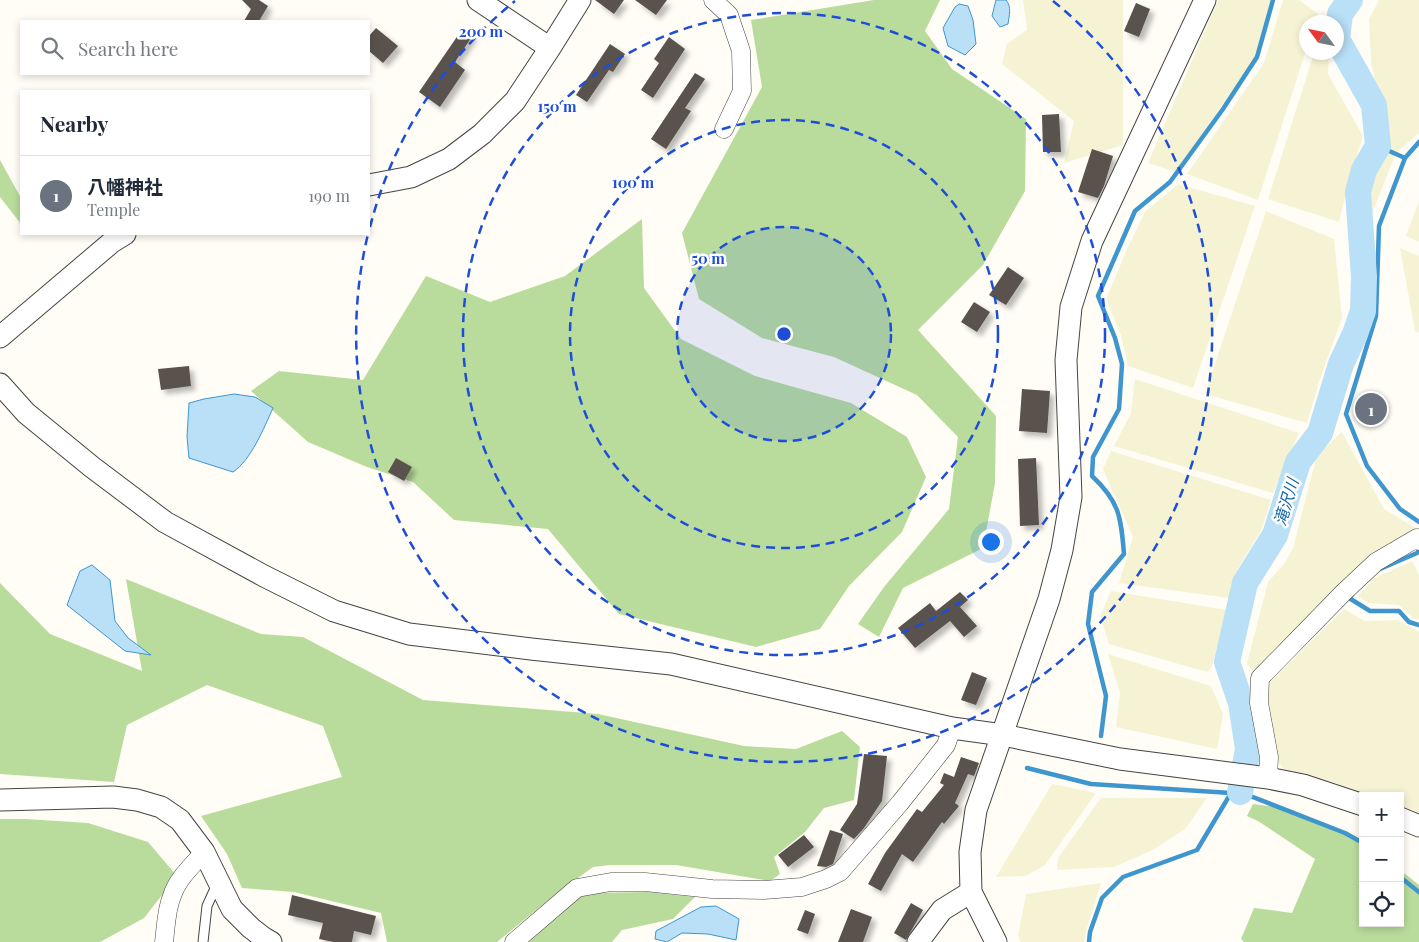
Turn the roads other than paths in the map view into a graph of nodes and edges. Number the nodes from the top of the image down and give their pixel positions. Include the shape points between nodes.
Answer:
1 (478, 0) edge
2 (580, 0) edge
3 (713, 0) edge
4 (1205, 0) edge
5 (550, 48) junction
6 (724, 129) dead end
7 (370, 185) edge
8 (122, 235) edge
9 (0, 337) edge
10 (0, 384) edge
11 (1418, 539) edge
12 (952, 728) junction
13 (1003, 735) junction
14 (1268, 778) junction
15 (0, 800) edge
16 (1359, 804) edge
17 (1404, 820) edge
18 (1419, 826) edge
19 (204, 852) junction
20 (218, 882) junction
21 (971, 892) junction
22 (164, 942) edge
23 (203, 942) edge
24 (271, 942) edge
25 (514, 942) edge
26 (918, 942) edge
27 (996, 942) edge

1 - 5 street
2 - 5 street
3 - 6 street via 730,14 741,51 742,91
4 - 13 street via 1092,241 1071,307 1066,360 1071,497 1049,599
5 - 7 street via 515,101 482,134 449,159 411,177
8 - 9 street
10 - 12 street via 26,413 164,522 334,610 409,634 672,664
11 - 14 street via 1376,562 1260,678 1259,703 1269,757
12 - 13 street
12 - 25 street via 946,745 895,810 840,872 826,879 802,887 764,890 712,889 646,882 611,882 577,888
13 - 14 street via 1120,759
13 - 21 street via 976,810 970,852
14 - 16 street via 1303,785
15 - 19 street via 113,797 137,800 160,807 175,817
17 - 18 street
19 - 20 street
19 - 22 street via 172,894
20 - 23 lane via 207,906
20 - 24 street via 232,909
21 - 26 street via 942,910
21 - 27 street

